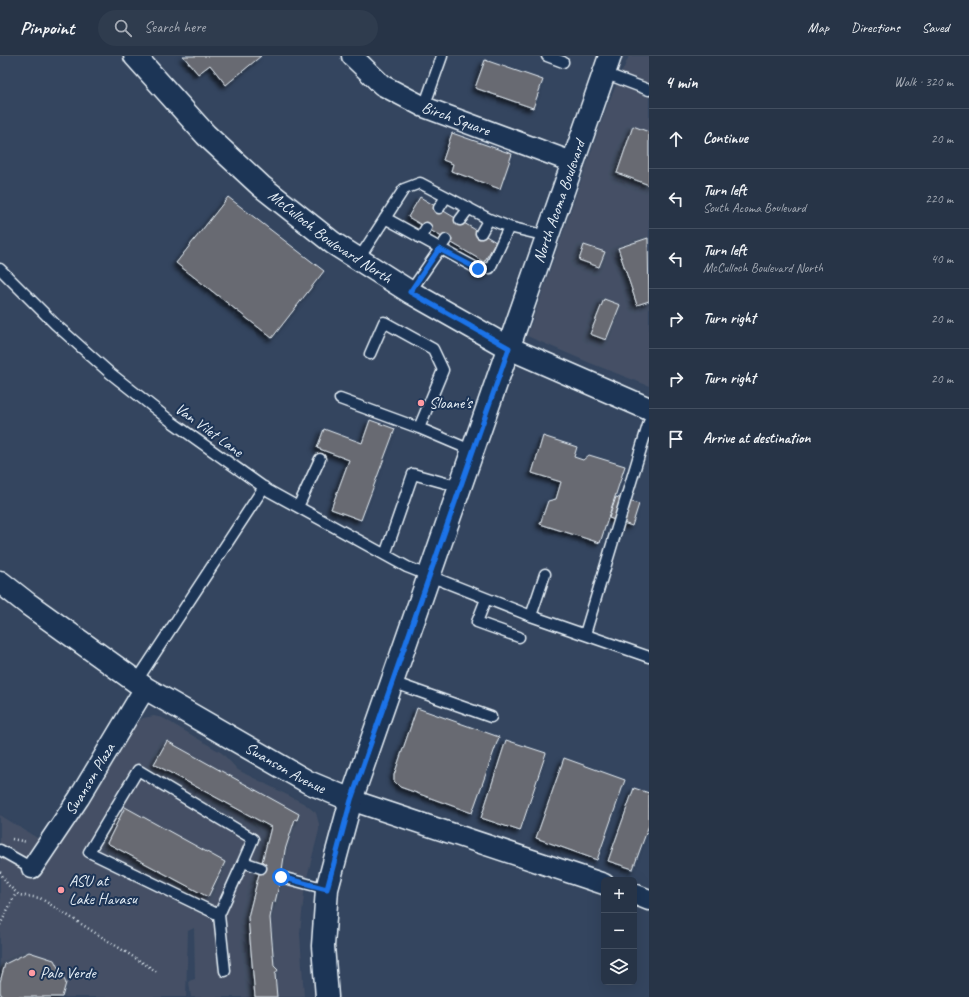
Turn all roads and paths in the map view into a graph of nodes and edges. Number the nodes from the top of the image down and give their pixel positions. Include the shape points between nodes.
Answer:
1 (135, 56) edge
2 (352, 56) edge
3 (442, 56) edge
4 (547, 56) edge
5 (563, 62) dead end
6 (607, 65) edge
7 (649, 90) edge
8 (424, 107) junction
9 (572, 162) junction
10 (446, 197) junction
11 (439, 208) dead end
12 (469, 208) junction
13 (385, 218) junction
14 (490, 219) junction
15 (460, 220) dead end
16 (509, 226) junction
17 (426, 228) dead end
18 (481, 232) dead end
19 (547, 236) junction
20 (420, 238) junction
21 (446, 240) dead end
22 (439, 249) junction
23 (467, 252) dead end
24 (358, 260) junction
25 (462, 261) junction
26 (0, 270) edge
27 (410, 292) junction
28 (509, 348) junction
29 (370, 354) dead end
30 (340, 400) dead end
31 (649, 409) edge
32 (649, 422) edge
33 (418, 428) junction
34 (473, 451) junction
35 (320, 459) dead end
36 (264, 487) junction
37 (460, 487) junction
38 (298, 507) junction
39 (385, 555) junction
40 (545, 574) dead end
41 (429, 576) junction
42 (0, 582) edge
43 (486, 599) junction
44 (531, 616) junction
45 (585, 634) junction
46 (519, 637) dead end
47 (649, 657) edge
48 (392, 682) junction
49 (140, 685) junction
50 (491, 717) dead end
51 (351, 800) junction
52 (6, 838) dead end
53 (32, 840) dead end
54 (0, 850) edge
55 (243, 862) junction
56 (32, 868) joint
57 (260, 868) dead end
58 (0, 872) edge
59 (281, 877) dead end
60 (601, 883) edge
61 (327, 889) junction
62 (16, 893) junction
63 (637, 895) edge
64 (649, 900) edge
65 (219, 915) junction
66 (0, 925) edge
67 (225, 971) dead end
68 (159, 973) dead end
69 (327, 997) edge

1 - 24 main road, McCulloch Boulevard North via 206,135 261,186
2 - 8 street, Birch Square via 382,85
3 - 8 lane
4 - 5 lane
6 - 7 lane
6 - 9 main road, North Acoma Boulevard
8 - 9 street, Birch Square
9 - 19 main road, North Acoma Boulevard
10 - 11 lane
10 - 12 lane
10 - 13 lane via 420,183 404,189
12 - 14 lane
12 - 15 lane
13 - 20 lane
13 - 24 lane
14 - 16 lane
14 - 18 lane
16 - 19 lane
16 - 25 lane via 490,268 478,269
17 - 20 lane
19 - 28 main road, North Acoma Boulevard
20 - 22 lane
21 - 22 lane
22 - 25 lane
22 - 27 lane
23 - 25 lane
24 - 27 main road, McCulloch Boulevard North
26 - 36 lane, Van Vilet Lane via 110,373 172,422
27 - 28 main road, McCulloch Boulevard North
28 - 31 main road, McCulloch Boulevard North
28 - 34 main road, North Acoma Boulevard
29 - 33 lane via 384,322 433,349 443,370
30 - 33 lane
32 - 45 lane
33 - 34 lane
34 - 37 main road, North Acoma Boulevard
35 - 38 lane
36 - 38 lane, Van Vilet Lane
36 - 49 lane
37 - 39 lane via 413,474
37 - 41 main road, North Acoma Boulevard
38 - 39 lane, Van Vilet Lane
39 - 41 lane, Van Vilet Lane
40 - 44 lane
41 - 43 lane, Van Vilet Lane
41 - 48 main road, North Acoma Boulevard
42 - 49 main road, Swanson Avenue
43 - 44 lane, Van Vilet Lane
43 - 46 lane via 477,622
44 - 45 lane, Van Vilet Lane
45 - 47 lane, Van Vilet Lane
48 - 50 lane
48 - 51 main road, North Acoma Boulevard
49 - 51 main road, Swanson Avenue via 308,782
49 - 56 street, Swanson Plaza via 79,798
51 - 60 street, Swanson Avenue
51 - 61 main road, North Acoma Boulevard
52 - 53 path via 23,842
54 - 56 lane
55 - 57 lane
55 - 65 lane
55 - 65 lane via 253,839 138,770 89,852
58 - 62 path
59 - 61 lane
61 - 69 main road, North Acoma Boulevard via 322,946
62 - 66 path
62 - 68 path via 26,898 40,898
63 - 64 street
65 - 67 lane

